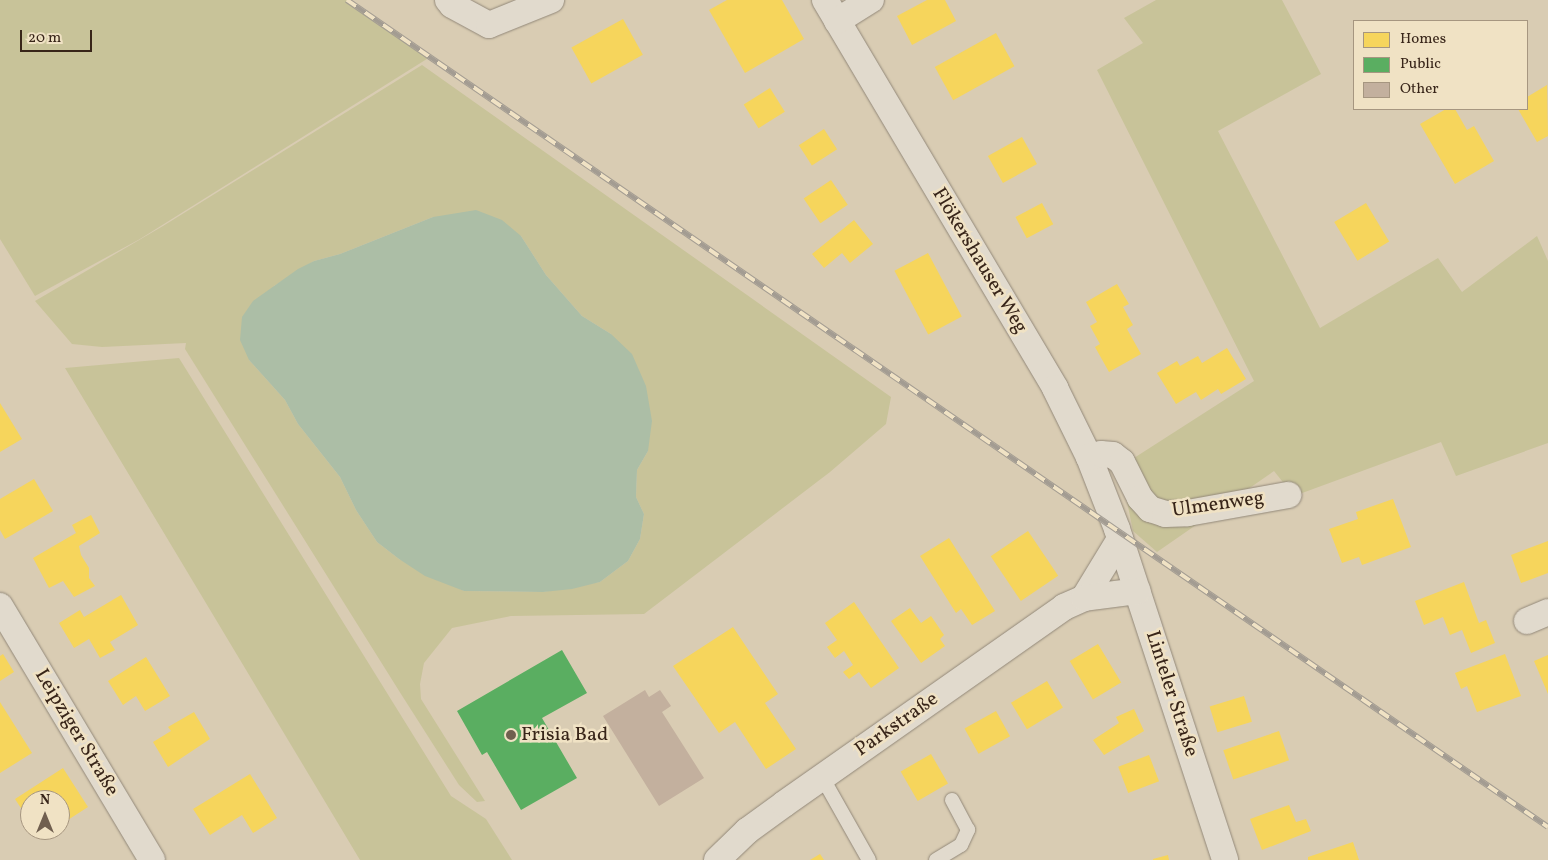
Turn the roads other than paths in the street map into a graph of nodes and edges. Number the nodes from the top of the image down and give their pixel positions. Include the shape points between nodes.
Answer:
1 (448, 0) edge
2 (551, 0) edge
3 (871, 0) edge
4 (831, 10) edge
5 (1089, 457) junction
6 (1288, 495) dead end
7 (1119, 534) junction
8 (1138, 591) junction
9 (1084, 598) junction
10 (0, 606) edge
11 (822, 777) junction
12 (952, 800) dead end
13 (152, 860) edge
14 (718, 860) edge
15 (869, 860) edge
16 (936, 860) edge
17 (1225, 860) edge

1 - 2 street via 489,25
3 - 4 street
4 - 5 street, Flökershauser Weg via 1055,388
5 - 6 street, Ulmenweg via 1113,455 1122,462 1140,498 1150,509 1165,514 1188,513
5 - 7 street, Flökershauser Weg
7 - 8 street, Linteler Straße
7 - 9 street
8 - 9 street, Parkstraße
8 - 17 street, Linteler Straße
9 - 11 street, Parkstraße via 1064,607
10 - 13 street, Leipziger Straße
11 - 14 street, Parkstraße via 746,831
11 - 15 lane
12 - 16 lane via 968,830 961,844

